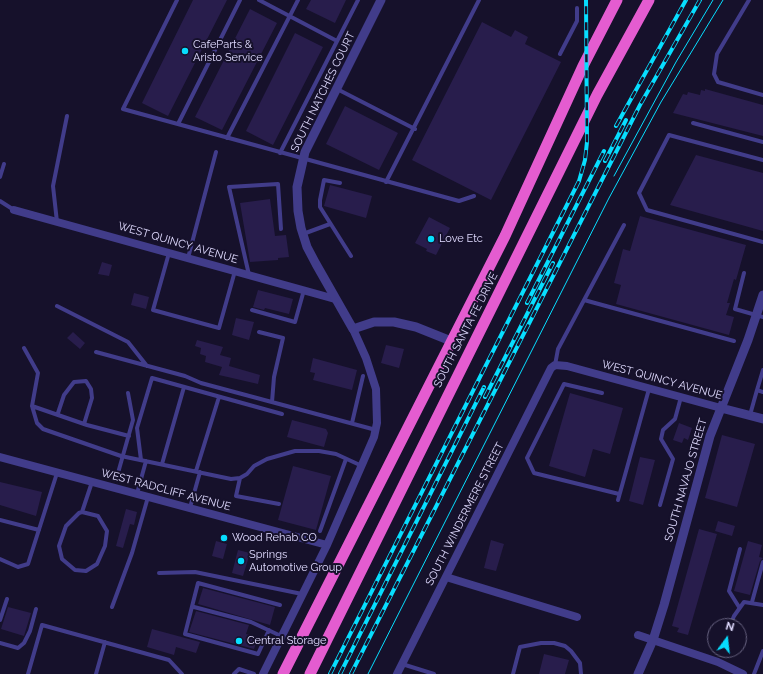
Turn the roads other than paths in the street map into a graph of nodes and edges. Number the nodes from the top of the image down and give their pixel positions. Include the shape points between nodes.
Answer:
1 (177, 0) edge
2 (240, 0) edge
3 (259, 0) edge
4 (298, 0) edge
5 (358, 0) edge
6 (382, 0) edge
7 (479, 0) edge
8 (616, 0) edge
9 (648, 0) edge
10 (749, 0) edge
11 (578, 8) dead end
12 (290, 16) junction
13 (337, 41) junction
14 (560, 54) dead end
15 (337, 89) junction
16 (763, 95) edge
17 (66, 116) dead end
18 (693, 123) dead end
19 (178, 124) junction
20 (415, 129) junction
21 (227, 138) junction
22 (763, 142) edge
23 (216, 152) dead end
24 (280, 153) junction
25 (303, 159) junction
26 (763, 160) edge
27 (4, 164) dead end
28 (0, 177) edge
29 (386, 182) junction
30 (340, 183) dead end
31 (474, 196) dead end
32 (0, 201) edge
33 (14, 210) joint
34 (57, 222) junction
35 (330, 224) junction
36 (624, 224) dead end
37 (281, 229) dead end
38 (303, 234) junction
39 (763, 242) edge
40 (169, 253) junction
41 (351, 256) dead end
42 (188, 258) junction
43 (235, 271) junction
44 (744, 273) dead end
45 (249, 275) junction
46 (304, 290) junction
47 (763, 295) edge
48 (335, 299) junction
49 (584, 300) junction
50 (57, 306) dead end
51 (252, 310) dead end
52 (760, 316) edge
53 (353, 329) junction
54 (259, 332) dead end
55 (451, 341) junction
56 (734, 341) dead end
57 (24, 348) dead end
58 (96, 352) dead end
59 (555, 365) junction
60 (147, 366) junction
61 (763, 370) edge
62 (362, 376) dead end
63 (184, 387) junction
64 (649, 388) junction
65 (757, 390) junction
66 (763, 392) edge
67 (128, 393) dead end
68 (602, 393) dead end
69 (219, 397) junction
70 (681, 397) junction
71 (272, 402) junction
72 (32, 406) junction
73 (721, 408) junction
74 (58, 414) junction
75 (282, 414) dead end
76 (750, 416) junction
77 (763, 419) edge
78 (352, 423) junction
79 (84, 424) junction
80 (376, 430) junction
81 (129, 436) junction
82 (124, 456) junction
83 (0, 457) edge
84 (346, 459) junction
85 (144, 460) junction
86 (162, 464) junction
87 (362, 466) junction
88 (198, 471) junction
89 (58, 472) junction
90 (240, 478) junction
91 (116, 480) dead end
92 (92, 482) junction
93 (138, 490) dead end
94 (619, 494) junction
95 (148, 497) junction
96 (618, 500) dead end
97 (191, 504) dead end
98 (279, 504) dead end
99 (660, 505) dead end
100 (82, 512) junction
101 (0, 520) edge
102 (39, 530) junction
103 (320, 531) dead end
104 (327, 544) junction
105 (740, 550) dead end
106 (0, 559) edge
107 (763, 562) edge
108 (159, 573) dead end
109 (446, 577) junction
110 (302, 594) junction
111 (7, 599) dead end
112 (752, 602) junction
113 (280, 605) dead end
114 (763, 605) edge
115 (112, 607) dead end
116 (194, 607) junction
117 (739, 607) junction
118 (36, 609) dead end
119 (577, 617) dead end
120 (734, 618) edge
121 (0, 620) edge
122 (269, 630) junction
123 (282, 636) junction
124 (638, 636) dead end
125 (653, 640) junction
126 (105, 642) junction
127 (0, 643) edge
128 (763, 651) edge
129 (402, 664) junction
130 (28, 674) edge
131 (96, 674) edge
132 (182, 674) edge
133 (234, 674) edge
134 (254, 674) edge
135 (263, 674) edge
136 (283, 674) edge
137 (310, 674) edge
138 (397, 674) edge
139 (434, 674) edge
140 (513, 674) edge
141 (582, 674) edge
142 (638, 674) edge
143 (743, 674) edge
144 (754, 674) edge

1 - 19 lane via 123,109
2 - 19 lane
3 - 12 lane
4 - 12 lane
5 - 13 lane
6 - 15 street, SOUTH NATCHES COURT
7 - 20 lane
8 - 55 highway, SOUTH SANTA FE DRIVE via 583,66 519,208
9 - 137 highway, SOUTH SANTA FE DRIVE via 597,95
10 - 16 lane via 717,54 714,74 718,82
11 - 14 lane via 577,21
12 - 13 lane
12 - 21 lane
13 - 24 lane
15 - 20 lane
15 - 25 street, SOUTH NATCHES COURT
17 - 34 lane via 53,186
18 - 22 lane
19 - 21 lane
20 - 29 lane
21 - 24 lane
23 - 42 lane
24 - 25 lane
25 - 29 lane
25 - 38 street, SOUTH NATCHES COURT via 297,199
26 - 39 lane via 669,135 639,193 647,210
27 - 28 lane
29 - 31 lane via 459,201
30 - 35 lane via 324,180 321,191 320,207
32 - 33 lane
33 - 34 street, WEST QUINCY AVENUE
34 - 40 street, WEST QUINCY AVENUE
35 - 38 lane
35 - 41 lane
36 - 49 lane
37 - 45 lane via 278,184 229,187
38 - 48 street, SOUTH NATCHES COURT via 307,247
40 - 42 street, WEST QUINCY AVENUE
40 - 43 lane via 153,310 160,312 219,328
42 - 43 street, WEST QUINCY AVENUE
43 - 45 street, WEST QUINCY AVENUE
44 - 52 lane via 735,309
45 - 46 street, WEST QUINCY AVENUE
46 - 48 street, WEST QUINCY AVENUE
46 - 51 lane via 295,322
47 - 52 street, SOUTH NAVAJO STREET
48 - 53 street, SOUTH NATCHES COURT
49 - 56 lane
49 - 59 lane via 558,349
50 - 60 lane via 128,342
52 - 73 street, SOUTH NAVAJO STREET
53 - 55 street via 374,322 394,322 416,327
53 - 80 street via 376,389
54 - 71 lane via 284,338 274,377
55 - 136 highway, SOUTH SANTA FE DRIVE
57 - 72 lane via 38,373
58 - 60 lane
59 - 64 street, WEST QUINCY AVENUE via 568,366
59 - 109 street, SOUTH WINDERMERE STREET via 547,375
60 - 71 lane
61 - 65 lane
62 - 78 lane
63 - 69 lane
63 - 85 lane via 152,378 137,428
63 - 86 lane
64 - 70 street, WEST QUINCY AVENUE
64 - 94 lane
65 - 66 lane
65 - 76 lane
67 - 81 lane via 133,420
68 - 94 lane via 564,384 527,458 534,473
69 - 75 lane
69 - 88 lane
70 - 73 street, WEST QUINCY AVENUE
70 - 99 lane via 675,419 663,430 661,439 673,459
71 - 78 lane
72 - 74 lane
72 - 82 lane via 37,422 43,429
73 - 76 street, WEST QUINCY AVENUE
73 - 125 street, SOUTH NAVAJO STREET via 710,436
74 - 79 lane
74 - 79 lane via 64,395 74,382 86,381 91,389 92,398
76 - 77 street, WEST QUINCY AVENUE
78 - 80 lane
79 - 81 lane
80 - 87 street via 372,446
81 - 82 lane
82 - 85 lane
82 - 91 lane
83 - 89 street, WEST RADCLIFF AVENUE
84 - 87 lane
84 - 90 lane via 320,451 295,451 267,459
84 - 103 lane
85 - 86 lane
85 - 93 lane
86 - 88 lane
87 - 104 street
88 - 90 lane via 231,479
88 - 97 lane
89 - 92 street, WEST RADCLIFF AVENUE
89 - 102 lane
90 - 98 lane via 236,496
92 - 95 street, WEST RADCLIFF AVENUE
92 - 100 lane
94 - 96 lane
95 - 104 street, WEST RADCLIFF AVENUE
95 - 115 lane via 132,553
100 - 100 lane via 66,526 59,546 62,559 75,570 86,571 97,564 105,546 107,531 98,516
101 - 102 lane
102 - 106 lane via 28,564 18,567
104 - 110 street
105 - 117 lane via 729,590
107 - 112 lane
108 - 110 lane via 195,572
109 - 119 street
109 - 129 street, SOUTH WINDERMERE STREET
110 - 123 street
111 - 121 lane
112 - 114 lane
112 - 117 lane via 744,602
113 - 116 lane via 198,583
116 - 122 lane via 251,622
116 - 122 lane via 186,634 258,654
117 - 120 lane
118 - 127 lane via 24,643 18,648
122 - 123 lane
123 - 135 street
124 - 125 street
125 - 142 street, SOUTH NAVAJO STREET
125 - 143 street via 718,662
126 - 130 lane via 42,625
126 - 131 lane
126 - 132 lane via 168,660
128 - 144 lane
129 - 138 street, SOUTH WINDERMERE STREET
129 - 139 lane
133 - 134 lane via 240,669
140 - 141 lane via 520,647 554,642 571,651 580,663

